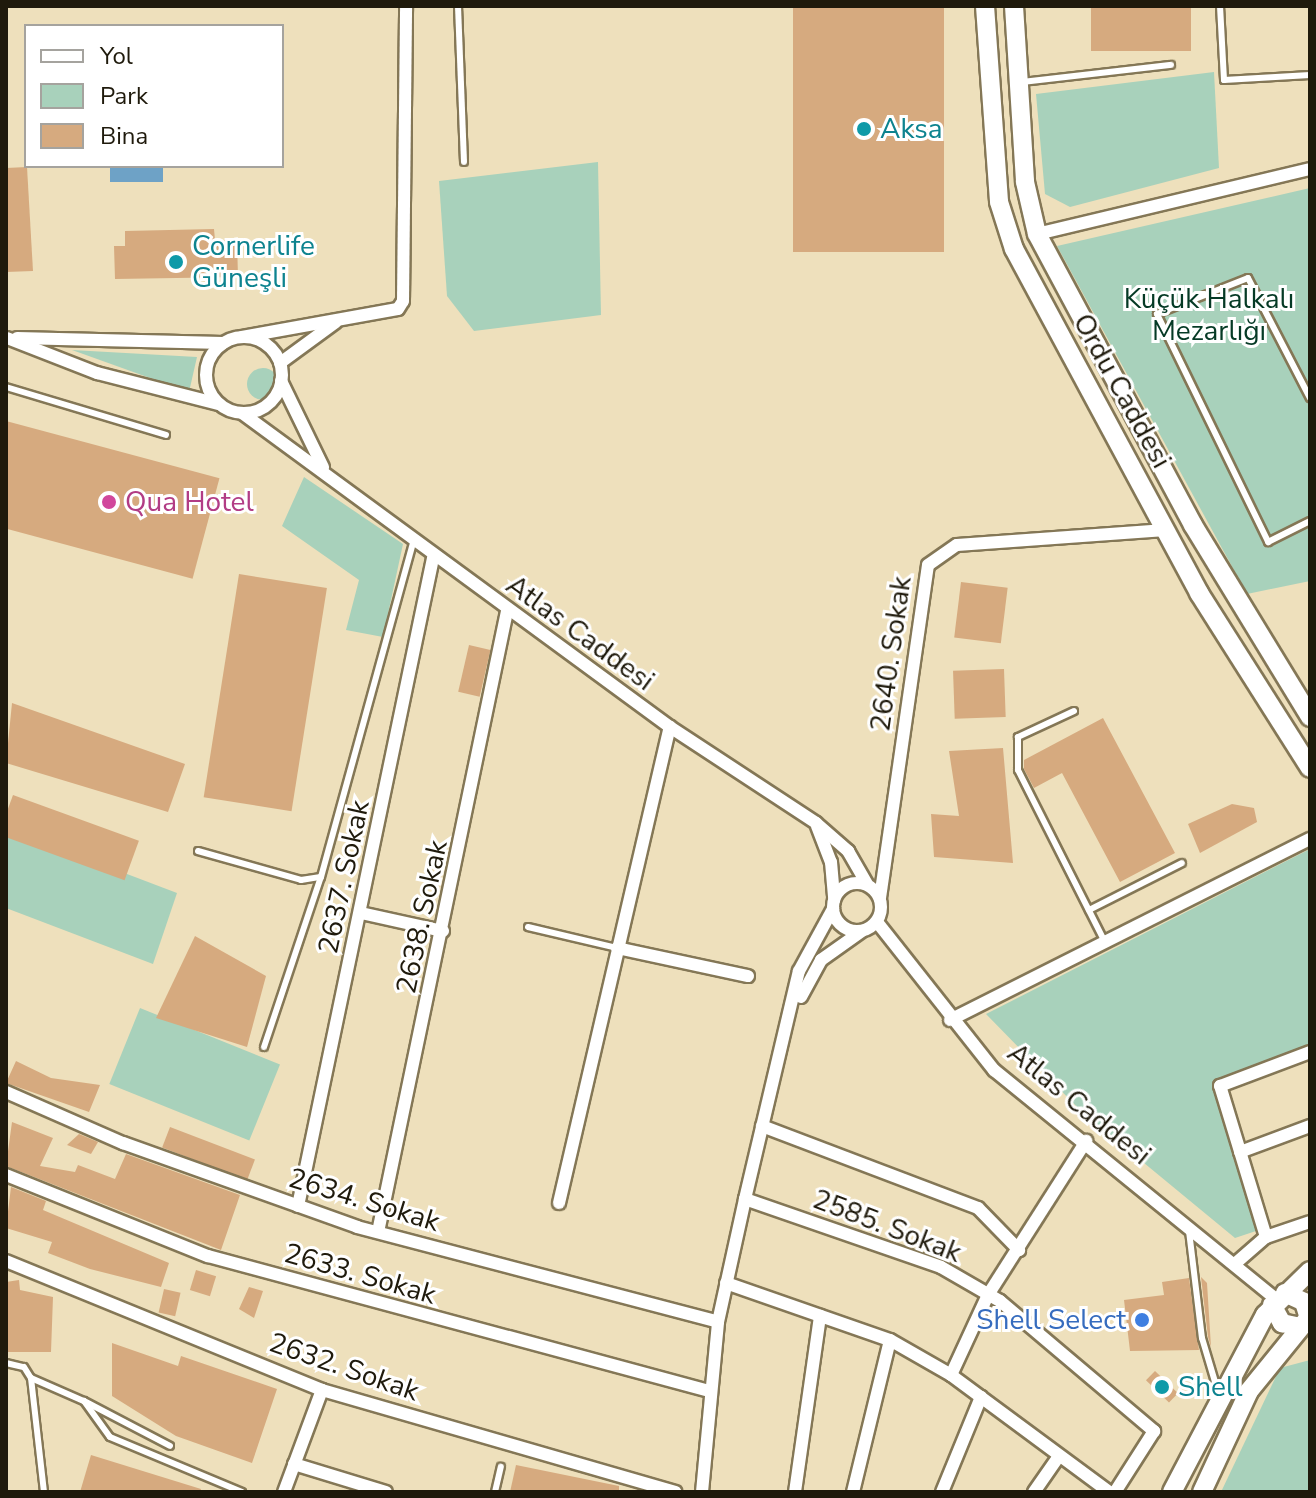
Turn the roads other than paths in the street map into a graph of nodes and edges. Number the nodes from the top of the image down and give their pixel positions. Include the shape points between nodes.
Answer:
1 (406, 6) edge
2 (458, 6) edge
3 (985, 6) edge
4 (1014, 6) edge
5 (1220, 6) edge
6 (1171, 65) dead end
7 (1310, 75) edge
8 (1019, 83) junction
9 (464, 162) dead end
10 (1310, 169) edge
11 (1037, 234) junction
12 (342, 319) junction
13 (242, 337) junction
14 (7, 338) edge
15 (223, 343) junction
16 (280, 363) junction
17 (281, 381) junction
18 (6, 387) edge
19 (1310, 398) edge
20 (219, 404) junction
21 (242, 413) junction
22 (166, 435) dead end
23 (325, 470) junction
24 (1310, 521) edge
25 (1165, 530) junction
26 (413, 542) junction
27 (433, 558) junction
28 (507, 611) junction
29 (1074, 711) dead end
30 (1310, 717) edge
31 (670, 727) junction
32 (1310, 768) edge
33 (816, 823) junction
34 (1310, 839) edge
35 (198, 851) dead end
36 (1182, 863) dead end
37 (321, 877) junction
38 (867, 884) junction
39 (880, 898) junction
40 (833, 905) junction
41 (1089, 910) junction
42 (361, 913) junction
43 (877, 922) junction
44 (528, 927) dead end
45 (443, 931) junction
46 (862, 931) junction
47 (1105, 942) junction
48 (617, 948) junction
49 (748, 976) dead end
50 (950, 1020) junction
51 (788, 1030) junction
52 (264, 1047) dead end
53 (1310, 1052) edge
54 (6, 1092) edge
55 (762, 1126) junction
56 (1310, 1126) edge
57 (1086, 1141) junction
58 (1240, 1152) junction
59 (6, 1175) edge
60 (745, 1199) junction
61 (559, 1203) dead end
62 (298, 1206) junction
63 (1310, 1222) edge
64 (1189, 1223) junction
65 (378, 1232) junction
66 (1266, 1237) junction
67 (1019, 1250) junction
68 (6, 1261) edge
69 (1237, 1262) junction
70 (1310, 1271) edge
71 (726, 1283) junction
72 (988, 1295) junction
73 (1278, 1299) junction
74 (820, 1316) junction
75 (718, 1322) junction
76 (1308, 1325) edge
77 (890, 1340) junction
78 (6, 1363) edge
79 (951, 1375) junction
80 (31, 1378) junction
81 (322, 1390) junction
82 (709, 1391) junction
83 (981, 1397) junction
84 (1220, 1397) junction
85 (84, 1401) junction
86 (170, 1446) dead end
87 (1059, 1456) junction
88 (294, 1464) junction
89 (501, 1467) dead end
90 (44, 1492) edge
91 (242, 1492) edge
92 (284, 1492) edge
93 (386, 1492) edge
94 (495, 1492) edge
95 (676, 1492) edge
96 (702, 1492) edge
97 (795, 1492) edge
98 (853, 1492) edge
99 (942, 1492) edge
100 (1034, 1492) edge
101 (1112, 1492) edge
102 (1172, 1492) edge
103 (1202, 1492) edge

1 - 12 street via 403,301 398,309
2 - 9 lane
3 - 25 main road, Ordu Caddesi via 1005,225
4 - 8 main road, Ordu Caddesi
5 - 7 lane via 1224,80
6 - 8 lane
8 - 11 main road, Ordu Caddesi via 1025,182
10 - 11 street
11 - 30 main road, Ordu Caddesi via 1207,550
12 - 13 street
12 - 16 street
13 - 15 street
13 - 16 street via 265,343
14 - 15 street
14 - 20 street via 97,373
15 - 20 street via 206,372
16 - 17 street
17 - 21 street via 271,401
17 - 23 street, Atlas Caddesi
18 - 22 lane
19 - 24 lane via 1248,278 1157,314 1268,542
20 - 21 street
21 - 23 street, Atlas Caddesi
23 - 26 street, Atlas Caddesi
25 - 32 main road, Ordu Caddesi
25 - 39 street, 2640. Sokak via 957,545 928,565
26 - 27 street, Atlas Caddesi
26 - 37 lane
27 - 28 street, Atlas Caddesi
27 - 42 street, 2637. Sokak
28 - 31 street, Atlas Caddesi
28 - 45 street, 2638. Sokak
29 - 41 lane via 1018,737 1018,770
31 - 33 street, Atlas Caddesi
31 - 48 street
33 - 38 street, Atlas Caddesi via 848,851
33 - 40 street via 831,862
34 - 47 street
35 - 37 lane via 301,880
36 - 41 lane
37 - 52 lane
38 - 39 street
38 - 40 street via 843,887
39 - 43 street
40 - 46 street via 839,924
40 - 51 street via 799,971
41 - 47 lane
42 - 45 street
42 - 62 street, 2637. Sokak
43 - 46 street
43 - 50 street, Atlas Caddesi
44 - 48 lane
45 - 65 street, 2638. Sokak
46 - 51 street via 810,972
47 - 50 street
48 - 49 street
48 - 61 street
50 - 57 street, Atlas Caddesi via 994,1070
51 - 55 street
53 - 58 street via 1220,1086
54 - 62 street, 2634. Sokak
55 - 60 street
55 - 67 street via 978,1208
56 - 58 street
57 - 64 street, Atlas Caddesi
57 - 67 street
58 - 66 street
59 - 82 street, 2633. Sokak via 208,1256
60 - 71 street
60 - 72 street, 2585. Sokak via 941,1267
62 - 65 street, 2634. Sokak
63 - 66 street
64 - 69 street, Atlas Caddesi
64 - 84 lane via 1202,1338
65 - 75 street, 2634. Sokak
66 - 69 street
67 - 72 street
68 - 81 street, 2632. Sokak
69 - 73 street, Atlas Caddesi
70 - 73 main road
71 - 74 street
71 - 75 street
72 - 79 street
72 - 101 street, 2585. Sokak via 1154,1431
73 - 76 main road via 1304,1302
73 - 76 main road via 1282,1323
73 - 84 main road
74 - 77 street
74 - 97 street
75 - 82 street
76 - 103 main road via 1249,1391
77 - 79 street
77 - 98 street
78 - 80 lane via 24,1367
79 - 83 street
80 - 85 lane
80 - 90 lane
81 - 88 street
81 - 95 street, 2632. Sokak
82 - 96 street
83 - 87 street
83 - 99 street
84 - 102 main road
85 - 86 lane
85 - 91 lane via 110,1437
87 - 100 street
87 - 101 street
88 - 92 street
88 - 93 street
89 - 94 lane

